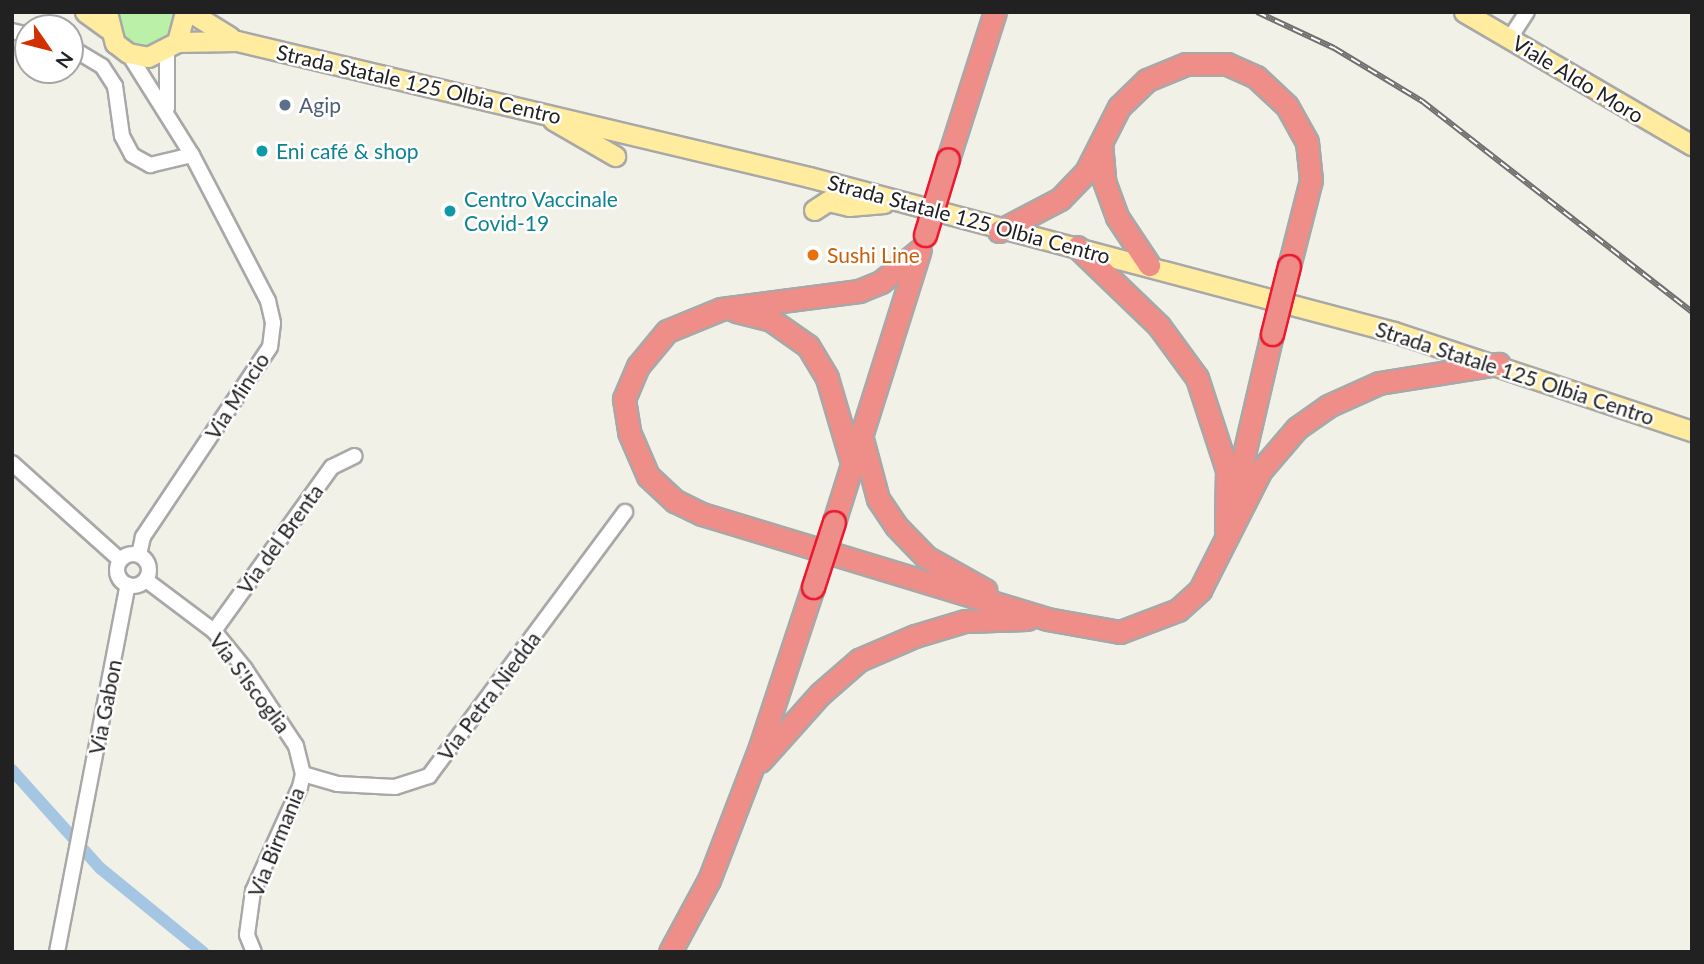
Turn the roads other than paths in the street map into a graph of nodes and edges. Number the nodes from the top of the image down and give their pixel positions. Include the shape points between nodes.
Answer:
1 (85, 12) edge
2 (187, 12) edge
3 (995, 12) edge
4 (1464, 12) edge
5 (1527, 12) edge
6 (107, 21) edge
7 (1510, 38) junction
8 (237, 41) junction
9 (172, 46) junction
10 (128, 53) junction
11 (84, 55) edge
12 (167, 109) junction
13 (544, 113) junction
14 (1101, 139) junction
15 (1692, 145) edge
16 (192, 155) junction
17 (615, 156) dead end
18 (898, 201) junction
19 (814, 210) dead end
20 (999, 231) junction
21 (922, 243) junction
22 (1077, 247) junction
23 (1149, 265) junction
24 (693, 318) junction
25 (1498, 364) junction
26 (1692, 431) edge
27 (864, 433) junction
28 (355, 456) dead end
29 (12, 463) edge
30 (852, 463) junction
31 (625, 512) dead end
32 (1226, 532) junction
33 (139, 554) junction
34 (120, 560) junction
35 (146, 580) junction
36 (128, 585) junction
37 (1047, 619) junction
38 (214, 631) junction
39 (751, 772) junction
40 (303, 774) junction
41 (57, 952) edge
42 (254, 952) edge
43 (670, 952) edge

1 - 6 main road
2 - 8 main road, Strada Statale 125 Olbia Centro
2 - 9 main road
3 - 21 highway, bridge
4 - 7 main road, Viale Aldo Moro
5 - 7 street
6 - 10 main road
7 - 15 main road, Viale Aldo Moro
8 - 9 main road, Strada Statale 125 Olbia Centro
8 - 13 main road, Strada Statale 125 Olbia Centro
9 - 10 main road, Strada Statale 125 Olbia Centro via 148,57
9 - 12 street, Via Mincio
10 - 12 street, Via Mincio
11 - 16 street via 102,65 115,86 122,136 132,155 150,165
12 - 16 street, Via Mincio
13 - 17 main road via 600,152
13 - 18 main road, Strada Statale 125 Olbia Centro
14 - 20 highway via 1086,172 1060,199
14 - 23 highway via 1104,181 1117,217
14 - 32 highway, bridge via 1119,107 1147,80 1186,64 1227,64 1256,77 1287,106 1307,142 1311,180
16 - 33 street, Via Mincio via 268,300 273,324 270,346 144,537
18 - 19 main road via 849,206 828,201
18 - 20 main road, Strada Statale 125 Olbia Centro
20 - 22 main road, Strada Statale 125 Olbia Centro
21 - 24 highway via 881,282 859,291 828,299 721,309
21 - 27 highway
22 - 23 main road, Strada Statale 125 Olbia Centro
22 - 32 highway via 1160,326 1197,378 1227,470
23 - 25 main road, Strada Statale 125 Olbia Centro
24 - 30 highway via 736,311 771,320 808,346 827,378
24 - 37 highway via 667,331 638,366 624,399 648,476 675,500 702,513
25 - 26 main road, Strada Statale 125 Olbia Centro
25 - 32 highway via 1379,383 1328,406 1297,428 1261,470
27 - 30 highway
27 - 37 highway via 878,499 926,557
28 - 38 street, Via del Brenta via 332,467
29 - 34 street
30 - 39 highway, bridge
31 - 40 street, Via Petra Niedda via 429,776 395,787 338,785
32 - 37 highway via 1200,590 1178,610 1149,625 1120,632
33 - 34 street
33 - 35 street via 149,565
34 - 36 street via 118,575
35 - 36 street
35 - 38 street, Via S'Iscoglia
36 - 41 street, Via Gabon
37 - 39 highway via 965,621 859,660 820,694
38 - 40 street, Via S'Iscoglia via 245,668 296,746
39 - 43 highway via 709,880
40 - 42 street, Via Birmania via 253,891 247,935

